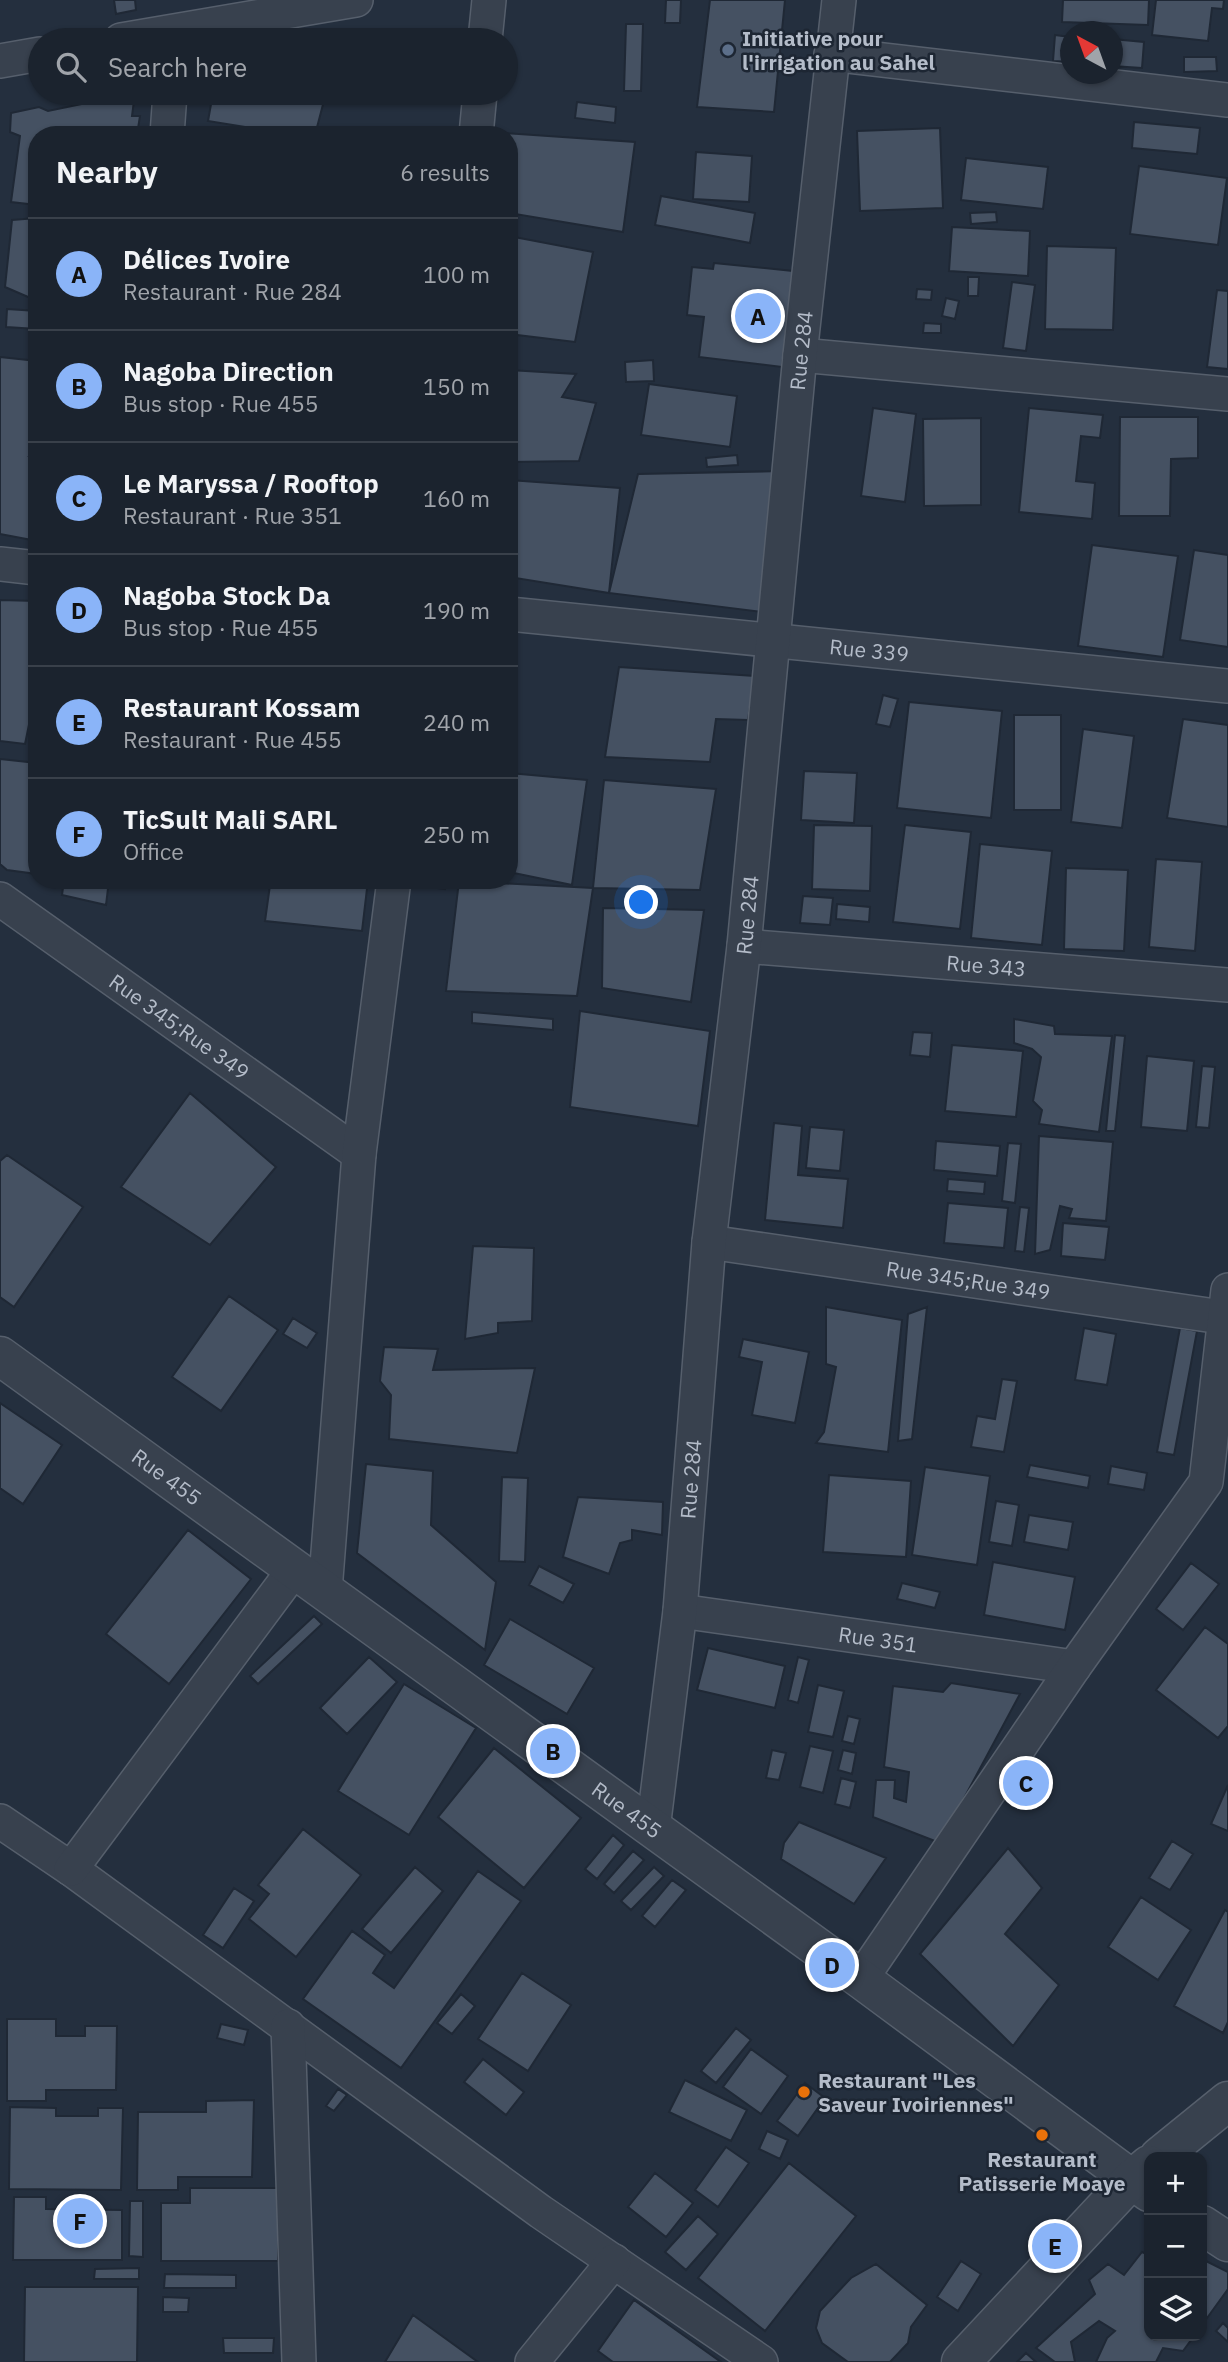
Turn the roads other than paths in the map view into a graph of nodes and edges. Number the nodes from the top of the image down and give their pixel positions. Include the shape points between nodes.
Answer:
1 (356, 0) edge
2 (489, 0) edge
3 (839, 0) edge
4 (214, 28) edge
5 (486, 28) edge
6 (831, 54) junction
7 (28, 56) edge
8 (0, 61) edge
9 (1228, 100) edge
10 (169, 105) edge
11 (479, 105) edge
12 (168, 126) edge
13 (477, 126) edge
14 (800, 355) junction
15 (1228, 394) edge
16 (0, 564) edge
17 (28, 567) edge
18 (518, 615) edge
19 (773, 640) junction
20 (1228, 685) edge
21 (393, 889) edge
22 (0, 899) edge
23 (744, 946) junction
24 (1228, 985) edge
25 (359, 1154) junction
26 (709, 1242) junction
27 (1227, 1309) edge
28 (0, 1356) edge
29 (309, 1581) junction
30 (680, 1611) junction
31 (1074, 1667) junction
32 (0, 1821) edge
33 (653, 1829) junction
34 (71, 1869) junction
35 (861, 1979) junction
36 (288, 2026) junction
37 (1227, 2101) edge
38 (1171, 2152) edge
39 (1144, 2172) edge
40 (1144, 2177) edge
41 (1207, 2228) edge
42 (1228, 2242) edge
43 (614, 2261) junction
44 (299, 2362) edge
45 (532, 2362) edge
46 (761, 2362) edge
47 (961, 2362) edge

1 - 4 street
2 - 5 street
3 - 6 street, Rue 284
6 - 9 street
6 - 14 street, Rue 284
7 - 8 street
10 - 12 street
11 - 13 street
14 - 15 street
14 - 19 street, Rue 284
16 - 17 street
18 - 19 street, Rue 339
19 - 20 street, Rue 339
19 - 23 street, Rue 284
21 - 25 street
22 - 25 street, Rue 345;Rue 349
23 - 24 street, Rue 343
23 - 26 street, Rue 284
25 - 29 street
26 - 27 street, Rue 345;Rue 349
26 - 30 street, Rue 284
27 - 31 street via 1206,1482
28 - 29 street, Rue 455
29 - 33 street, Rue 455
29 - 34 street
30 - 31 street, Rue 351
30 - 33 street, Rue 284
31 - 35 street
32 - 34 street
33 - 35 street, Rue 455
34 - 36 street
35 - 39 street, Rue 455
36 - 43 street
36 - 44 street
37 - 38 street
40 - 47 street
41 - 42 street
43 - 45 street
43 - 46 street

